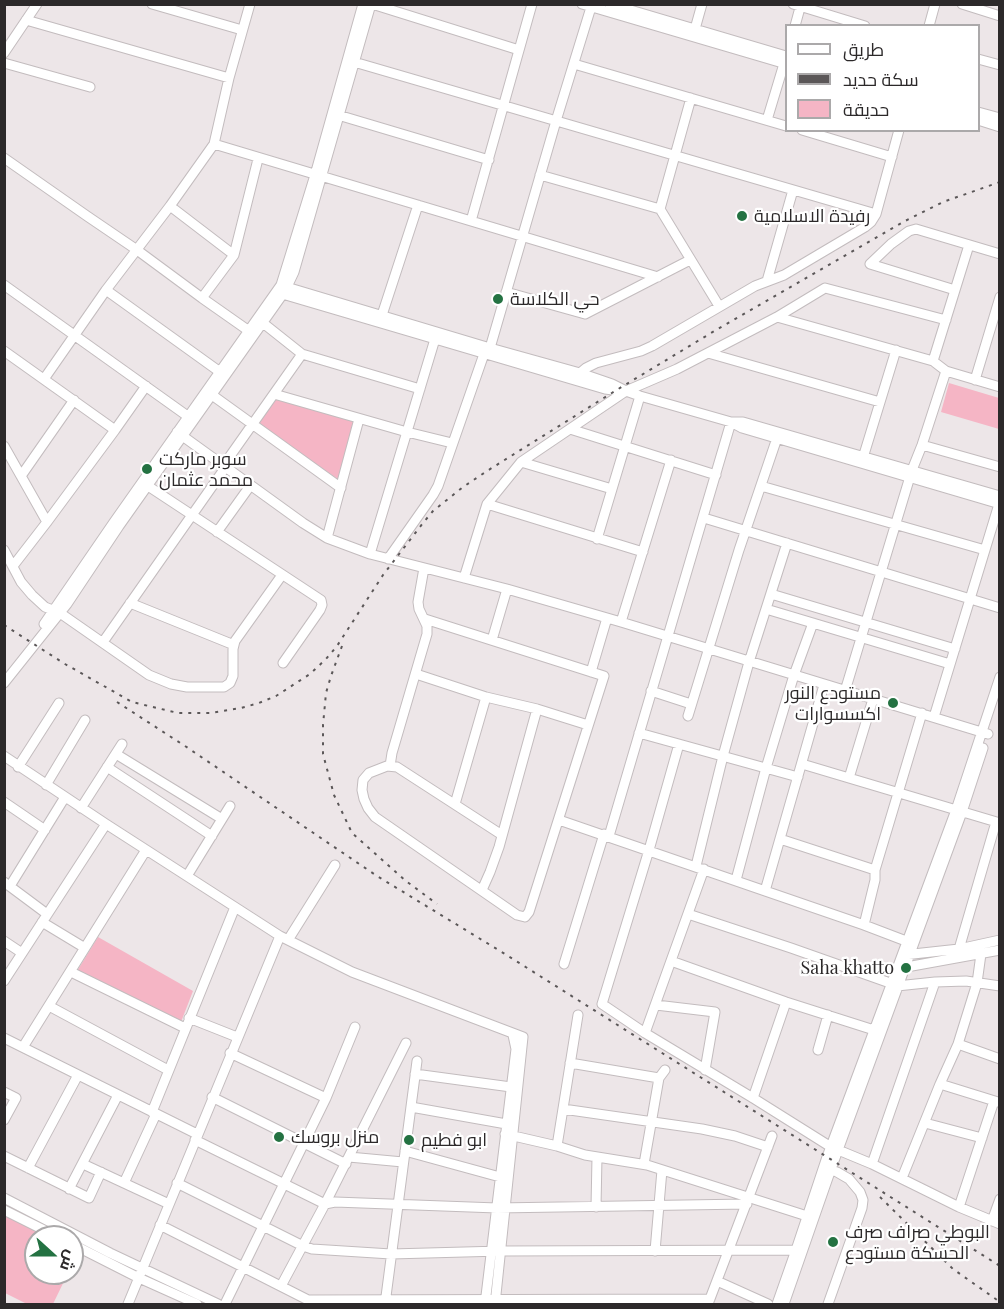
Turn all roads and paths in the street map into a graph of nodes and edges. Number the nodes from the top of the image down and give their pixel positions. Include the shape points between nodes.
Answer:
1 (37, 4) edge
2 (152, 4) edge
3 (250, 4) edge
4 (363, 4) edge
5 (372, 4) edge
6 (532, 4) edge
7 (610, 4) edge
8 (702, 4) edge
9 (935, 4) edge
10 (962, 4) edge
11 (588, 5) edge
12 (798, 5) edge
13 (999, 16) edge
14 (26, 20) junction
15 (795, 24) edge
16 (859, 24) edge
17 (930, 24) edge
18 (695, 29) junction
19 (242, 30) junction
20 (519, 50) junction
21 (4, 53) edge
22 (785, 59) edge
23 (785, 59) edge
24 (980, 60) edge
25 (354, 62) junction
26 (785, 62) edge
27 (4, 63) edge
28 (573, 64) junction
29 (999, 65) edge
30 (229, 78) junction
31 (90, 87) dead end
32 (692, 98) junction
33 (504, 105) junction
34 (980, 113) edge
35 (338, 115) junction
36 (999, 118) edge
37 (767, 120) junction
38 (556, 121) junction
39 (980, 121) edge
40 (785, 126) edge
41 (999, 127) edge
42 (809, 132) edge
43 (898, 132) edge
44 (214, 144) junction
45 (675, 156) junction
46 (892, 157) junction
47 (4, 158) edge
48 (258, 159) junction
49 (489, 160) junction
50 (540, 175) junction
51 (318, 176) junction
52 (793, 190) junction
53 (418, 205) junction
54 (170, 206) junction
55 (660, 209) junction
56 (876, 214) junction
57 (471, 221) junction
58 (522, 235) junction
59 (969, 245) junction
60 (137, 250) junction
61 (999, 254) edge
62 (234, 255) junction
63 (690, 260) junction
64 (658, 277) junction
65 (767, 281) junction
66 (4, 285) edge
67 (106, 290) junction
68 (282, 290) junction
69 (955, 290) junction
70 (506, 292) junction
71 (202, 298) junction
72 (999, 300) edge
73 (719, 306) junction
74 (382, 315) junction
75 (777, 317) junction
76 (945, 320) junction
77 (263, 323) junction
78 (249, 331) junction
79 (995, 331) edge
80 (74, 335) junction
81 (435, 339) junction
82 (896, 350) junction
83 (4, 351) edge
84 (487, 351) junction
85 (708, 353) junction
86 (302, 354) junction
87 (933, 361) junction
88 (946, 371) junction
89 (220, 372) junction
90 (580, 373) junction
91 (44, 379) junction
92 (975, 380) junction
93 (146, 386) junction
94 (999, 387) edge
95 (420, 388) junction
96 (626, 391) junction
97 (274, 394) junction
98 (212, 395) junction
99 (640, 396) junction
100 (74, 400) junction
101 (880, 402) junction
102 (191, 419) junction
103 (359, 419) junction
104 (731, 422) junction
105 (252, 425) junction
106 (570, 429) junction
107 (115, 430) junction
108 (407, 432) junction
109 (180, 434) junction
110 (777, 438) junction
111 (452, 443) junction
112 (922, 445) junction
113 (4, 446) edge
114 (625, 446) junction
115 (671, 460) junction
116 (862, 460) junction
117 (521, 462) junction
118 (224, 467) junction
119 (999, 467) edge
120 (911, 474) junction
121 (716, 475) junction
122 (21, 476) junction
123 (148, 486) junction
124 (250, 486) junction
125 (761, 486) junction
126 (341, 488) junction
127 (612, 489) junction
128 (999, 496) edge
129 (487, 504) junction
130 (999, 504) edge
131 (192, 515) junction
132 (704, 518) junction
133 (47, 522) junction
134 (896, 524) junction
135 (746, 531) junction
136 (218, 532) junction
137 (327, 538) junction
138 (597, 539) junction
139 (787, 543) junction
140 (4, 550) edge
141 (985, 550) junction
142 (643, 552) junction
143 (370, 554) junction
144 (388, 559) junction
145 (13, 566) junction
146 (424, 568) junction
147 (881, 572) junction
148 (282, 575) junction
149 (464, 579) junction
150 (507, 589) junction
151 (771, 594) junction
152 (970, 599) junction
153 (130, 603) junction
154 (999, 608) edge
155 (766, 609) junction
156 (57, 611) junction
157 (607, 618) junction
158 (425, 619) junction
159 (621, 622) junction
160 (813, 623) junction
161 (865, 623) junction
162 (667, 637) junction
163 (861, 637) junction
164 (492, 640) junction
165 (103, 642) junction
166 (234, 645) junction
167 (709, 649) junction
168 (955, 649) junction
169 (749, 662) junction
170 (283, 663) dead end
171 (950, 664) junction
172 (591, 672) junction
173 (416, 674) junction
174 (4, 675) edge
175 (794, 675) junction
176 (999, 677) edge
177 (4, 683) edge
178 (825, 685) junction
179 (651, 691) junction
180 (845, 691) junction
181 (486, 697) junction
182 (999, 697) edge
183 (873, 699) junction
184 (59, 703) dead end
185 (691, 704) junction
186 (537, 709) junction
187 (922, 713) junction
188 (688, 716) dead end
189 (934, 717) junction
190 (85, 720) dead end
191 (588, 725) junction
192 (639, 733) junction
193 (985, 733) junction
194 (122, 744) dead end
195 (679, 744) junction
196 (116, 754) junction
197 (4, 756) edge
198 (723, 756) junction
199 (802, 764) junction
200 (18, 766) junction
201 (390, 766) junction
202 (107, 767) junction
203 (766, 768) junction
204 (798, 777) junction
205 (849, 778) junction
206 (46, 785) junction
207 (898, 793) junction
208 (66, 797) junction
209 (4, 801) edge
210 (454, 804) junction
211 (230, 806) dead end
212 (81, 808) junction
213 (959, 811) junction
214 (222, 819) junction
215 (559, 819) junction
216 (998, 822) edge
217 (106, 824) junction
218 (45, 830) junction
219 (502, 835) junction
220 (606, 835) junction
221 (212, 836) junction
222 (780, 839) junction
223 (146, 850) junction
224 (649, 850) junction
225 (335, 865) dead end
226 (700, 868) junction
227 (875, 870) junction
228 (188, 876) junction
229 (736, 880) junction
230 (7, 884) edge
231 (482, 890) junction
232 (765, 891) junction
233 (235, 907) junction
234 (688, 914) junction
235 (45, 918) junction
236 (864, 925) junction
237 (284, 938) junction
238 (999, 940) edge
239 (4, 941) edge
240 (906, 941) junction
241 (85, 948) junction
242 (959, 949) junction
243 (999, 950) edge
244 (22, 953) junction
245 (981, 954) junction
246 (905, 955) junction
247 (671, 961) junction
248 (564, 964) dead end
249 (900, 968) junction
250 (71, 972) junction
251 (4, 981) edge
252 (935, 982) junction
253 (977, 982) junction
254 (894, 985) junction
255 (999, 986) edge
256 (786, 1002) junction
257 (656, 1005) junction
258 (49, 1006) junction
259 (578, 1015) dead end
260 (828, 1016) junction
261 (189, 1018) junction
262 (355, 1027) dead end
263 (185, 1028) junction
264 (874, 1030) junction
265 (645, 1033) junction
266 (513, 1035) junction
267 (237, 1037) junction
268 (4, 1038) edge
269 (406, 1043) dead end
270 (958, 1044) junction
271 (23, 1047) junction
272 (818, 1050) dead end
273 (230, 1053) junction
274 (999, 1059) edge
275 (417, 1061) dead end
276 (570, 1063) junction
277 (168, 1070) junction
278 (705, 1070) junction
279 (415, 1074) junction
280 (78, 1075) junction
281 (940, 1084) junction
282 (511, 1087) junction
283 (4, 1092) edge
284 (118, 1095) junction
285 (212, 1097) junction
286 (326, 1098) junction
287 (753, 1098) junction
288 (997, 1101) edge
289 (411, 1107) junction
290 (562, 1109) junction
291 (154, 1113) junction
292 (4, 1120) edge
293 (651, 1121) junction
294 (925, 1122) junction
295 (510, 1130) junction
296 (772, 1136) dead end
297 (196, 1137) junction
298 (982, 1138) junction
299 (304, 1142) junction
300 (556, 1146) junction
301 (768, 1147) junction
302 (834, 1149) junction
303 (405, 1151) junction
304 (4, 1156) edge
305 (597, 1157) junction
306 (347, 1160) junction
307 (404, 1162) junction
308 (82, 1164) junction
309 (644, 1164) junction
310 (872, 1164) junction
311 (28, 1168) junction
312 (827, 1168) junction
313 (662, 1170) junction
314 (101, 1172) junction
315 (500, 1178) junction
316 (903, 1178) junction
317 (124, 1183) junction
318 (177, 1183) junction
319 (284, 1184) junction
320 (69, 1189) junction
321 (4, 1198) edge
322 (999, 1199) edge
323 (748, 1201) junction
324 (169, 1204) junction
325 (325, 1204) junction
326 (398, 1205) junction
327 (659, 1205) junction
328 (501, 1207) junction
329 (596, 1207) junction
330 (959, 1207) junction
331 (4, 1210) edge
332 (807, 1215) junction
333 (996, 1223) edge
334 (34, 1225) edge
335 (160, 1225) junction
336 (263, 1226) junction
337 (303, 1246) junction
338 (84, 1249) edge
339 (796, 1250) junction
340 (655, 1251) junction
341 (729, 1251) junction
342 (496, 1252) junction
343 (391, 1254) junction
344 (243, 1267) junction
345 (141, 1273) junction
346 (717, 1281) junction
347 (281, 1286) junction
348 (385, 1302) edge
349 (490, 1302) edge
350 (533, 1302) edge
351 (648, 1302) edge
352 (709, 1302) edge
353 (128, 1305) edge
354 (196, 1305) edge
355 (218, 1305) edge
356 (225, 1305) edge
357 (768, 1305) edge
358 (777, 1305) edge
359 (784, 1305) edge
360 (828, 1305) edge

1 - 14 street
2 - 19 street
3 - 19 street
4 - 51 street
5 - 20 street
5 - 25 street
6 - 20 street
7 - 18 street
8 - 18 street
9 - 17 street
10 - 13 street
11 - 23 street
11 - 28 street
12 - 15 street
12 - 16 street
14 - 21 street
14 - 30 street
18 - 22 street
19 - 30 street
20 - 33 street
24 - 29 street
25 - 33 street
25 - 35 street
26 - 37 street
27 - 31 street
28 - 32 street
28 - 38 street
30 - 44 street
32 - 37 street
32 - 45 street
33 - 38 street
33 - 49 street
34 - 36 street
35 - 49 street
35 - 51 street
37 - 40 street
38 - 45 street
38 - 50 street
39 - 41 street
42 - 46 street
43 - 46 street
44 - 48 street
44 - 54 street
45 - 52 street
45 - 55 street
46 - 56 street
47 - 60 street
48 - 51 street
48 - 62 street
49 - 57 street
50 - 55 street
50 - 58 street
51 - 53 street
51 - 68 street via 294,272
52 - 56 street
52 - 65 street
53 - 57 street
53 - 74 street
54 - 60 street
54 - 62 street
55 - 63 street
56 - 65 street via 865,227
57 - 58 street
58 - 64 street
58 - 70 street
59 - 61 street
59 - 69 street
59 - 69 street via 916,229 891,243 870,264
60 - 67 street
60 - 71 street
62 - 71 street
63 - 64 street
63 - 73 street
64 - 70 street via 585,314
65 - 73 street
66 - 80 street
67 - 80 street
67 - 89 street
68 - 74 street
68 - 77 street
68 - 78 street
68 - 81 street
69 - 76 street
70 - 84 street
71 - 78 street
72 - 79 street
73 - 90 street via 652,346 596,363
74 - 84 street
75 - 76 street via 825,288
75 - 82 street
75 - 85 street
76 - 87 street
77 - 86 street
77 - 98 street
78 - 89 street
79 - 92 street
80 - 91 street
80 - 93 street
81 - 84 street
81 - 95 street
82 - 87 street
82 - 101 street
83 - 91 street
84 - 90 street
84 - 96 street
84 - 111 street
85 - 96 street
85 - 101 street
86 - 95 street
86 - 97 street
87 - 88 street
88 - 92 street
88 - 112 street
89 - 102 street
90 - 96 street
91 - 100 street
92 - 94 street
93 - 102 street
93 - 107 street
95 - 108 street
96 - 99 street
96 - 106 street
97 - 103 street
97 - 105 street
98 - 102 street
98 - 105 street
99 - 104 street
99 - 114 street
100 - 107 street
100 - 122 street
101 - 116 street
102 - 109 street
103 - 108 street
103 - 126 street
104 - 110 street via 739,428
104 - 116 street via 743,422
104 - 121 street
105 - 118 street
105 - 126 street
106 - 114 street
106 - 117 street
107 - 133 street
108 - 111 street
108 - 143 street
109 - 118 street
109 - 123 street
109 - 156 street
110 - 116 street
110 - 125 street
111 - 144 street via 434,495
112 - 119 street
112 - 120 street
113 - 122 street
114 - 115 street
114 - 127 street
115 - 121 street
115 - 142 street
116 - 120 street
117 - 127 street
117 - 129 street
118 - 124 street
118 - 131 street
120 - 128 street
120 - 130 street
120 - 134 street
121 - 132 street
122 - 133 street
123 - 131 street
123 - 156 street
124 - 136 street
124 - 137 street
125 - 134 street
125 - 135 street
126 - 137 street
127 - 138 street
129 - 138 street
129 - 149 street
130 - 141 street
131 - 136 street
131 - 153 street
132 - 135 street
132 - 162 street
133 - 145 street
134 - 141 street
134 - 147 street
135 - 139 street
135 - 167 street
136 - 148 street
137 - 143 street
138 - 142 street
139 - 147 street
139 - 151 street
140 - 145 street
141 - 152 street
142 - 159 street
143 - 144 street
144 - 146 street
145 - 156 street via 32,595 45,607
146 - 149 street
146 - 158 street via 418,602
147 - 152 street
147 - 161 street
148 - 166 street
148 - 170 street via 321,600 322,605
149 - 150 street
150 - 157 street
150 - 164 street
151 - 155 street
151 - 161 street
152 - 154 street
152 - 168 street
153 - 165 street
153 - 166 street
155 - 160 street
155 - 169 street
156 - 165 street
156 - 174 street
156 - 177 street
157 - 159 street
157 - 172 street
158 - 164 street
158 - 173 street via 427,634
159 - 162 street
160 - 163 street
160 - 175 street
161 - 163 street
161 - 168 street
162 - 167 street
162 - 179 street
163 - 171 street
163 - 180 street
164 - 172 street
165 - 166 street via 149,675 187,687 229,685
167 - 169 street
167 - 185 street
168 - 171 street
169 - 175 street
169 - 198 street
171 - 189 street
172 - 191 street via 604,676
173 - 181 street
173 - 201 street
175 - 178 street
175 - 203 street
176 - 193 street
178 - 180 street
178 - 199 street
179 - 185 street
179 - 192 street
180 - 183 street
181 - 186 street
181 - 210 street
182 - 193 street
183 - 187 street
183 - 205 street
184 - 200 street
185 - 188 street
186 - 191 street
186 - 219 street
187 - 189 street
187 - 207 street
189 - 193 street
190 - 206 street
191 - 215 street
192 - 195 street
192 - 220 street
193 - 213 street
194 - 196 street
195 - 198 street
195 - 224 street
196 - 202 street
196 - 214 street
197 - 200 street
198 - 203 street
198 - 226 street
199 - 204 street
199 - 205 street
200 - 206 street
201 - 210 street
201 - 231 street via 369,773 363,780 362,794 372,813
202 - 212 street
202 - 221 street
203 - 204 street
203 - 229 street
204 - 222 street
205 - 207 street
206 - 208 street
207 - 213 street
207 - 227 street
208 - 212 street
208 - 218 street
209 - 218 street
210 - 219 street
211 - 214 street
212 - 217 street
213 - 216 street
213 - 240 street
213 - 246 street
214 - 221 street
215 - 220 street
215 - 231 street via 527,915 517,915
216 - 242 street
217 - 223 street
217 - 235 street
218 - 230 street
219 - 231 street
220 - 224 street
220 - 248 street
221 - 228 street
222 - 227 street
222 - 232 street
223 - 228 street
223 - 241 street
224 - 226 street
224 - 265 street via 602,1004
225 - 237 street
226 - 229 street
226 - 234 street
227 - 236 street
228 - 233 street
229 - 232 street
230 - 235 street
232 - 236 street
233 - 237 street
233 - 261 street
234 - 247 street
234 - 254 street
235 - 241 street
235 - 244 street
236 - 240 street
237 - 266 street via 352,972
237 - 267 street
238 - 242 street
239 - 244 street
240 - 246 street
241 - 250 street
242 - 246 street
243 - 245 street
244 - 251 street
245 - 249 street
245 - 253 street
246 - 249 street
247 - 256 street
247 - 257 street
249 - 254 street
250 - 258 street
250 - 263 street
252 - 253 street
252 - 254 street
252 - 310 street
253 - 255 street
253 - 270 street
254 - 264 street
254 - 302 street
256 - 260 street
256 - 287 street
257 - 265 street
257 - 278 street via 715,1012
258 - 271 street
258 - 277 street
259 - 276 street
260 - 264 street
260 - 272 street
261 - 263 street
261 - 267 street
262 - 286 street
263 - 277 street
264 - 302 street
265 - 278 street
266 - 282 street via 516,1049
266 - 295 street via 524,1038
267 - 273 street
268 - 271 street
269 - 306 street
270 - 274 street
270 - 281 street
271 - 280 street
273 - 285 street
273 - 286 street
275 - 279 street
276 - 290 street
276 - 293 street via 662,1074
277 - 291 street
278 - 287 street
279 - 282 street
279 - 289 street
280 - 284 street
280 - 311 street
281 - 288 street
281 - 294 street
282 - 295 street
283 - 292 street via 16,1098
284 - 291 street
284 - 308 street
285 - 297 street
285 - 299 street
286 - 299 street
287 - 302 street
288 - 298 street
289 - 295 street
289 - 303 street
290 - 293 street
290 - 300 street
291 - 297 street
291 - 317 street
293 - 301 street via 735,1136
293 - 309 street
294 - 298 street
294 - 316 street
295 - 300 street
295 - 315 street
295 - 328 street
296 - 301 street
297 - 318 street
297 - 319 street
298 - 330 street
299 - 306 street
299 - 319 street
300 - 305 street
301 - 323 street
302 - 310 street
302 - 312 street
303 - 307 street
303 - 315 street
304 - 311 street
305 - 309 street
305 - 329 street
306 - 307 street
306 - 325 street
307 - 326 street
308 - 314 street
308 - 320 street
309 - 313 street
310 - 316 street
311 - 320 street
312 - 332 street
312 - 359 street
312 - 360 street via 854,1184 863,1204
313 - 323 street
313 - 327 street
314 - 317 street
314 - 320 street via 89,1198
315 - 328 street
316 - 330 street
317 - 324 street
318 - 324 street
318 - 336 street
319 - 325 street
319 - 336 street
321 - 345 street
322 - 333 street
323 - 327 street
323 - 332 street
323 - 341 street
324 - 335 street
325 - 326 street
325 - 337 street
326 - 328 street
326 - 343 street
327 - 329 street
327 - 340 street
328 - 329 street
328 - 342 street
330 - 333 street
331 - 334 street
332 - 339 street
335 - 344 street
335 - 345 street
336 - 337 street
336 - 344 street
337 - 343 street
337 - 347 street
338 - 345 street
339 - 341 street
339 - 358 street
340 - 341 street
340 - 342 street
341 - 346 street
342 - 343 street
342 - 349 street
343 - 348 street
344 - 347 street
344 - 356 street
345 - 353 street
345 - 354 street
345 - 355 street
346 - 352 street
346 - 357 street
347 - 348 street via 308,1300
348 - 349 street
349 - 350 street
350 - 351 street
351 - 352 street

